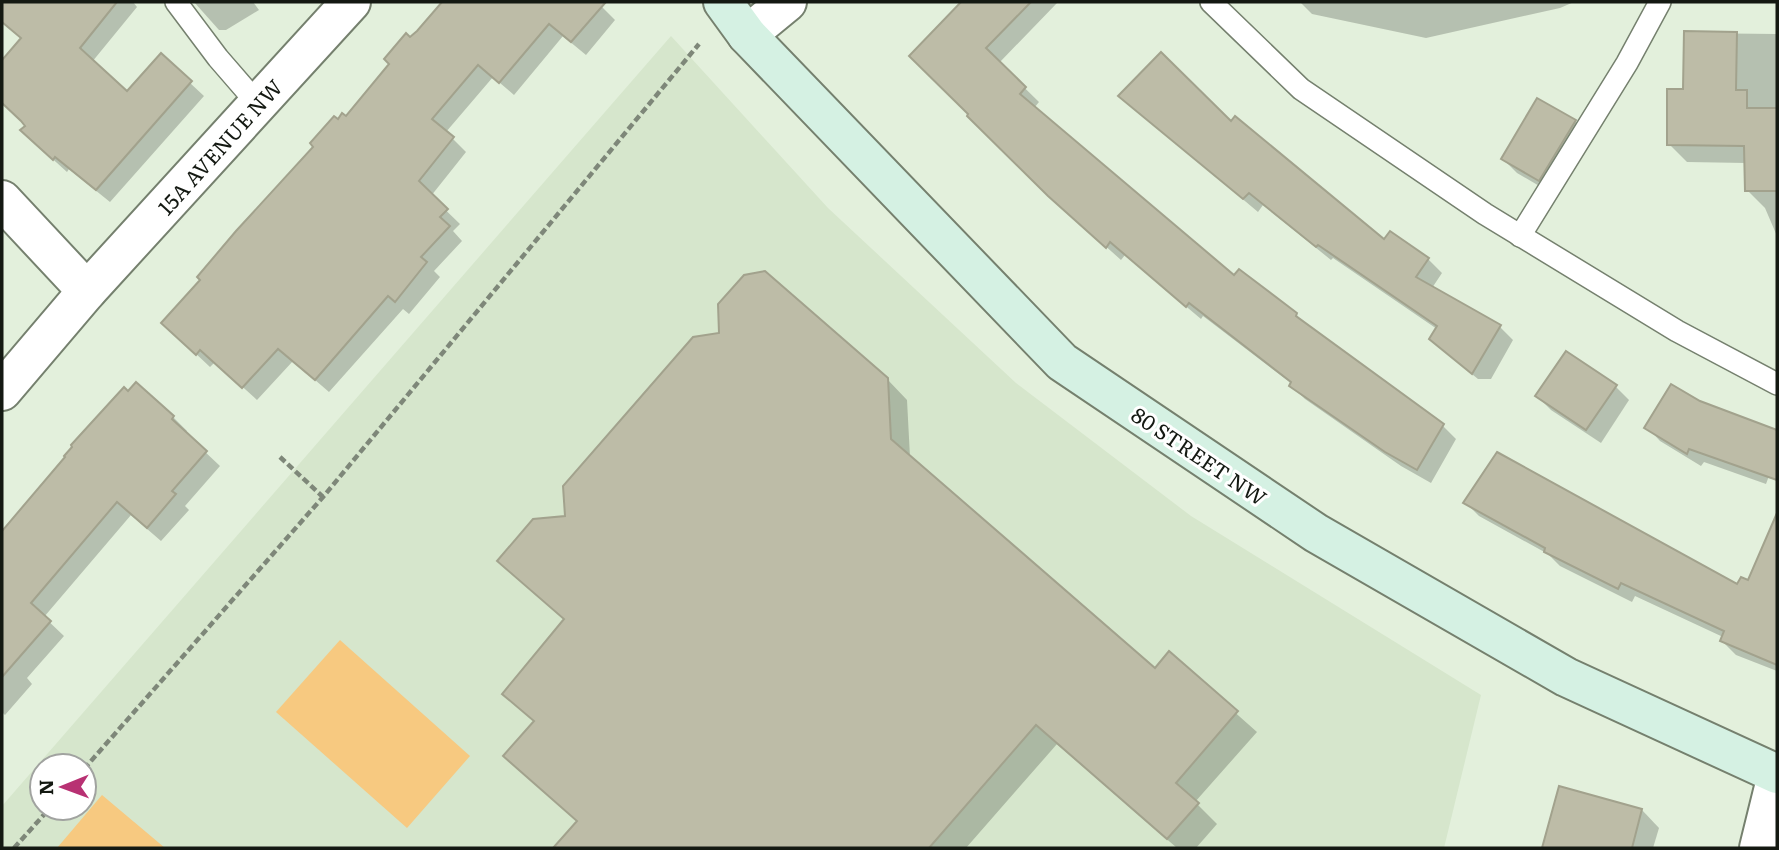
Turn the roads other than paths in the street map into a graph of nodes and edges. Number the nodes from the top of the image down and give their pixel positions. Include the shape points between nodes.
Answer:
1 (176, 2) edge
2 (351, 2) edge
3 (723, 2) edge
4 (787, 2) edge
5 (1211, 2) edge
6 (1660, 2) edge
7 (747, 35) junction
8 (257, 103) junction
9 (2, 200) edge
10 (1520, 236) junction
11 (87, 291) junction
12 (1777, 384) edge
13 (2, 391) edge
14 (1777, 774) edge
15 (1759, 848) edge

1 - 8 lane
2 - 8 street, 15A AVENUE NW
3 - 7 street, 80 STREET NW
4 - 7 street
5 - 10 lane via 1301,89
6 - 10 lane
7 - 14 street, 80 STREET NW via 1062,362 1316,533 1411,588 1566,677
8 - 11 street, 15A AVENUE NW
9 - 11 street
10 - 12 lane via 1677,331
11 - 13 street, 15A AVENUE NW
14 - 15 street

